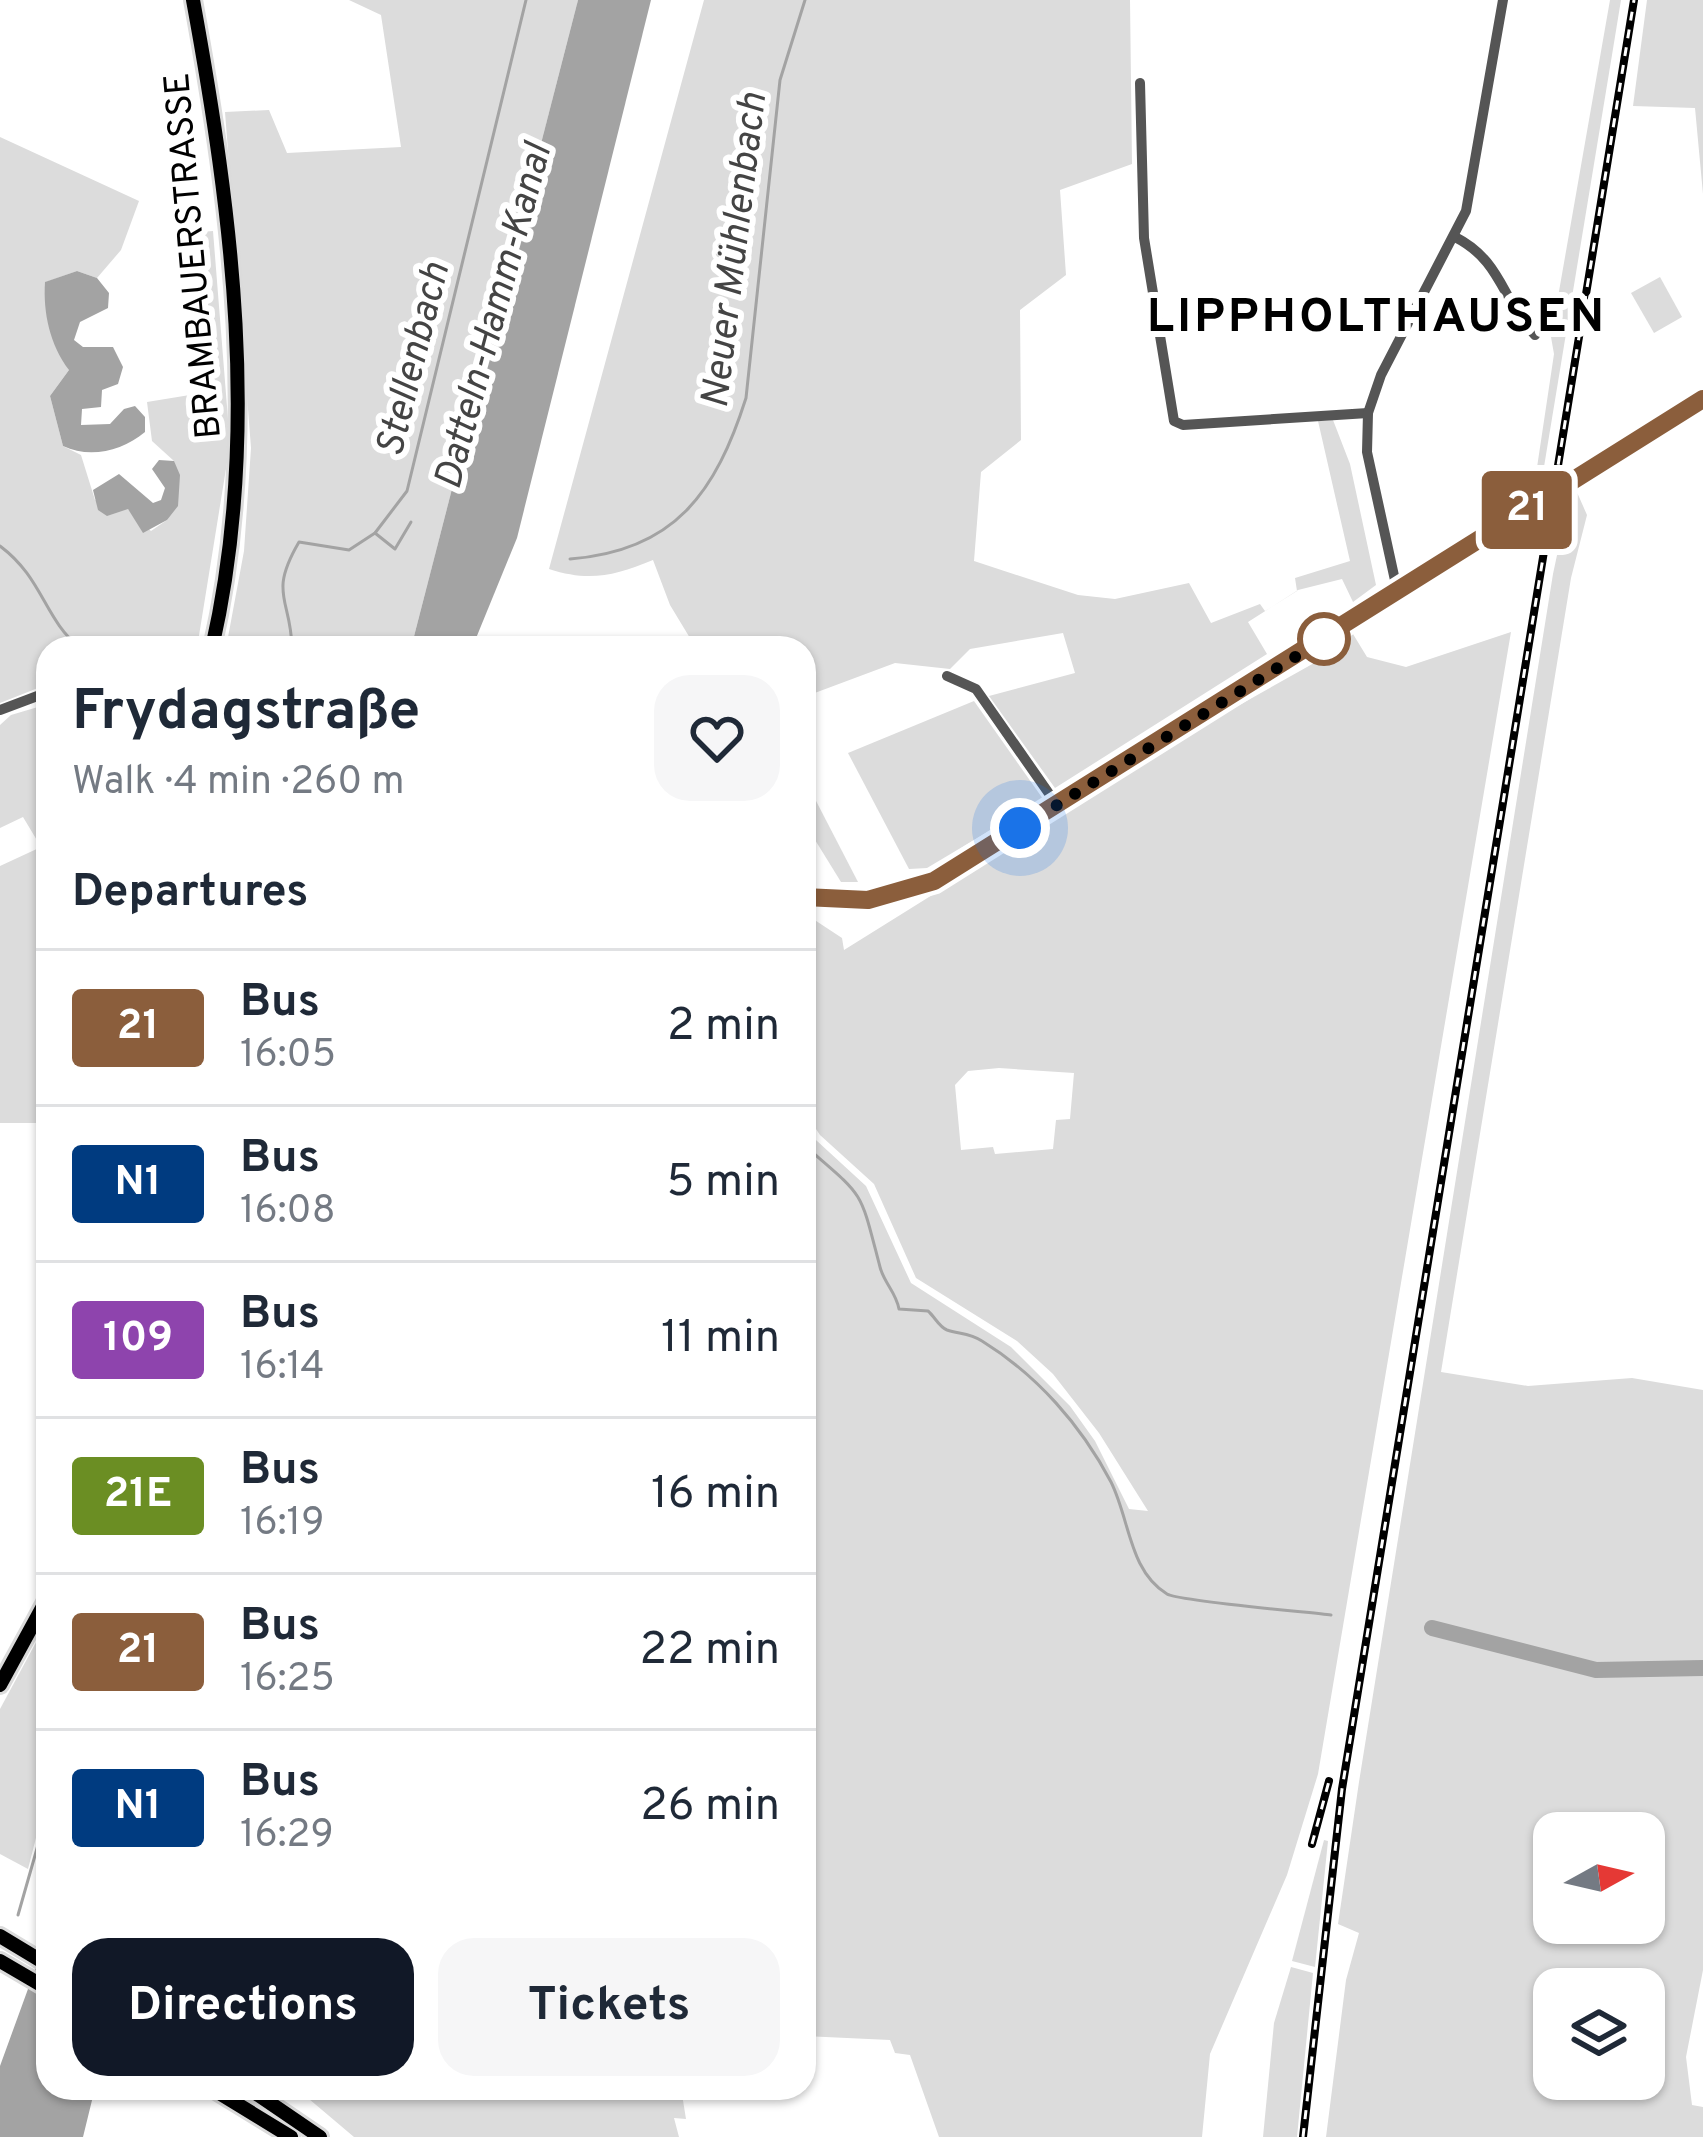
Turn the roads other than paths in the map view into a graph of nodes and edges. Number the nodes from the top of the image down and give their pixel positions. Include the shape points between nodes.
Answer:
1 (193, 0) edge
2 (1503, 0) edge
3 (1141, 83) dead end
4 (1455, 237) junction
5 (1535, 335) dead end
6 (1703, 399) edge
7 (1368, 413) junction
8 (1398, 594) junction
9 (214, 636) edge
10 (947, 676) dead end
11 (36, 696) edge
12 (0, 710) edge
13 (1057, 805) junction
14 (816, 898) edge
15 (36, 1619) edge
16 (0, 1684) edge
17 (0, 1936) edge
18 (36, 1958) edge
19 (0, 1961) edge
20 (36, 1982) edge
21 (231, 2100) edge
22 (267, 2100) edge
23 (291, 2137) edge
24 (320, 2137) edge

1 - 9 main road, BRAMBAUERSTRASSE via 240,390 238,499
2 - 4 street via 1472,187
3 - 7 street via 1144,238 1174,421
4 - 5 street via 1493,263 1514,314
4 - 7 street
6 - 8 street
7 - 8 street via 1367,452
8 - 13 street
10 - 13 street via 976,689
11 - 12 street
13 - 14 street via 910,891 856,901
15 - 16 main road
17 - 18 main road
19 - 20 main road
21 - 23 main road
22 - 24 main road

